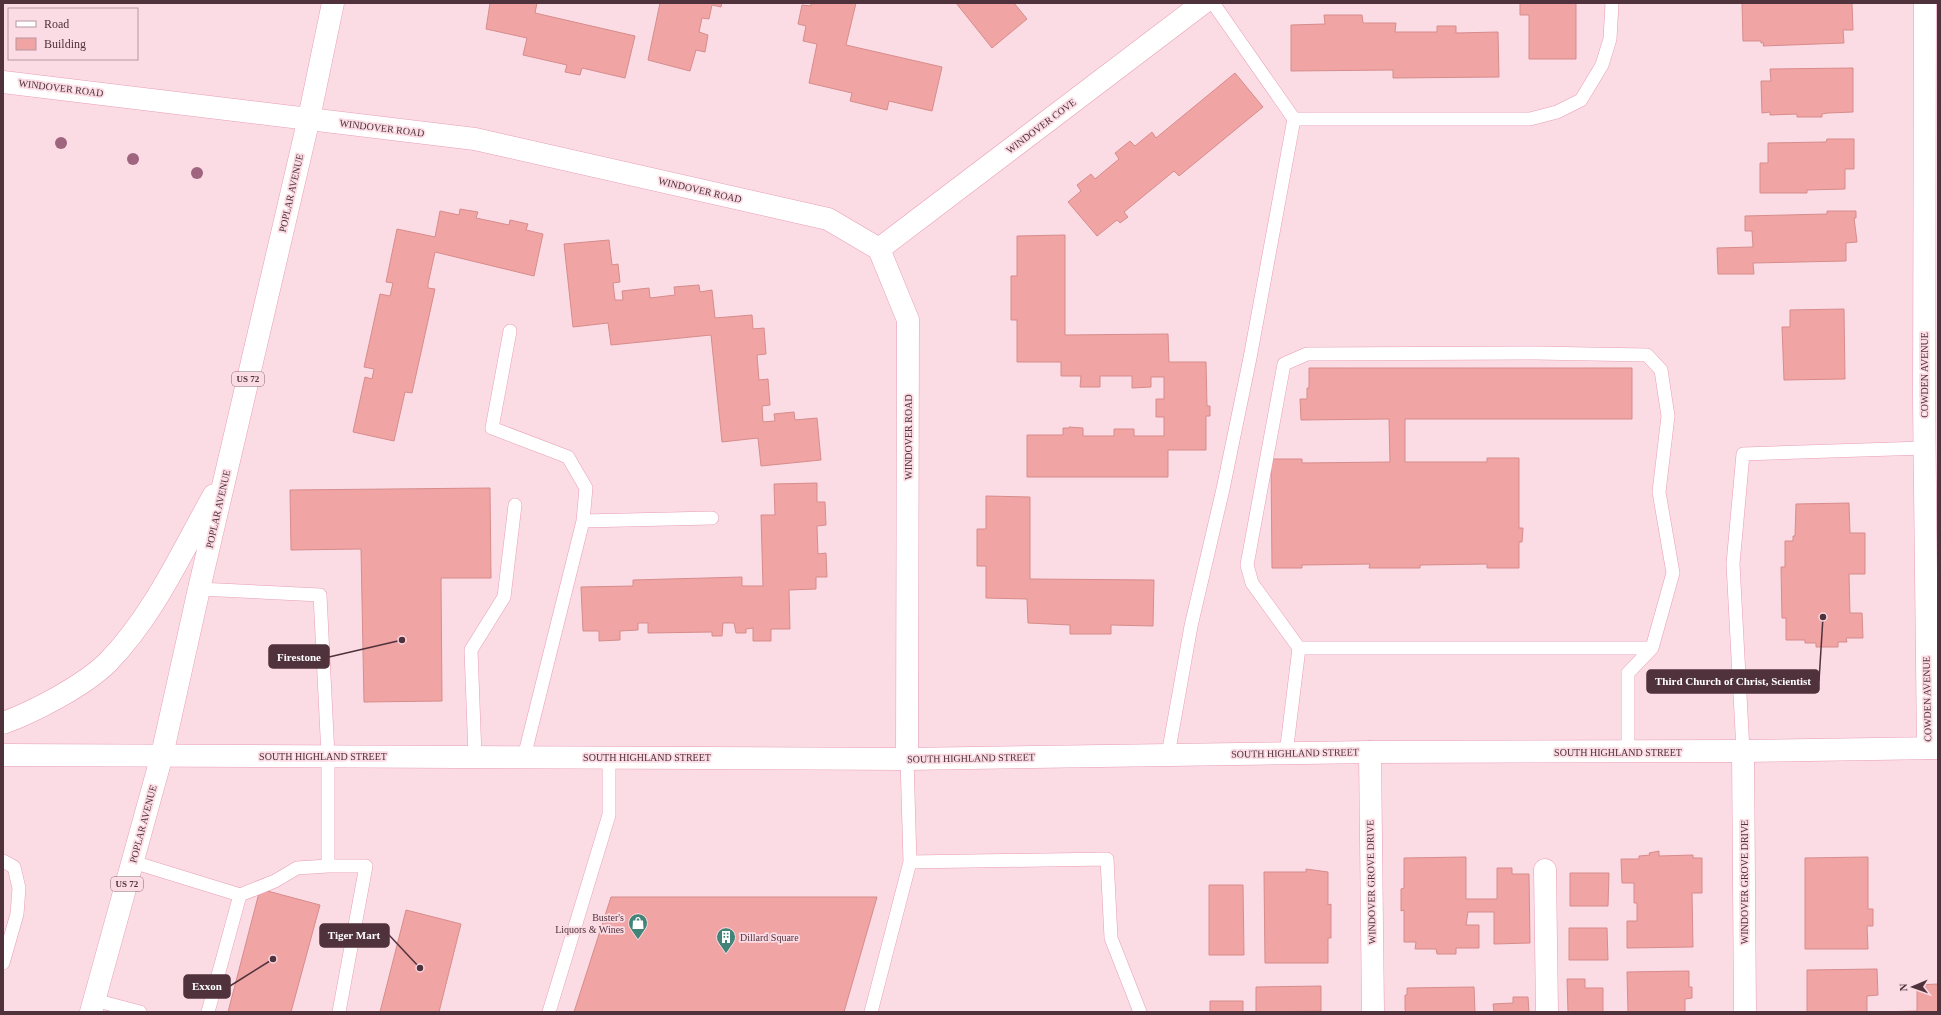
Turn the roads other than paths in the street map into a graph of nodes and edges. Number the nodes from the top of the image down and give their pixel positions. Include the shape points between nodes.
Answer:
1 (333, 3) edge
2 (1203, 3) edge
3 (1213, 3) edge
4 (1612, 3) edge
5 (1925, 3) edge
6 (3, 82) edge
7 (309, 118) junction
8 (1294, 119) junction
9 (879, 249) junction
10 (510, 331) dead end
11 (1931, 351) edge
12 (1924, 448) junction
13 (225, 475) junction
14 (515, 505) dead end
15 (712, 518) dead end
16 (583, 521) junction
17 (199, 590) junction
18 (1932, 606) edge
19 (1299, 648) junction
20 (1652, 648) junction
21 (3, 723) edge
22 (1933, 748) edge
23 (1743, 751) junction
24 (1370, 752) junction
25 (1628, 752) junction
26 (1286, 754) junction
27 (3, 755) edge
28 (162, 755) junction
29 (1168, 755) junction
30 (328, 756) junction
31 (475, 756) junction
32 (524, 757) junction
33 (609, 757) junction
34 (907, 759) junction
35 (3, 861) edge
36 (133, 862) junction
37 (910, 862) junction
38 (328, 866) junction
39 (1545, 870) dead end
40 (240, 895) junction
41 (3, 963) edge
42 (93, 1006) edge
43 (140, 1012) edge
44 (208, 1012) edge
45 (339, 1012) edge
46 (549, 1012) edge
47 (871, 1012) edge
48 (1140, 1012) edge
49 (1373, 1012) edge
50 (1547, 1012) edge
51 (1745, 1012) edge

1 - 7 main road, POPLAR AVENUE / US 72
2 - 9 main road, WINDOVER COVE
3 - 8 lane
4 - 8 lane via 1610,39 1602,65 1581,100 1557,112 1530,119
5 - 11 main road, COWDEN AVENUE
6 - 7 main road, WINDOVER ROAD
7 - 9 main road, WINDOVER ROAD via 475,139 828,219
7 - 13 main road, POPLAR AVENUE / US 72
8 - 29 lane via 1250,358 1191,626
9 - 34 main road, WINDOVER ROAD via 908,320
10 - 16 lane via 492,428 568,457 586,488
11 - 12 main road, COWDEN AVENUE
12 - 18 main road, COWDEN AVENUE
12 - 23 lane via 1743,454 1734,564
13 - 17 main road, POPLAR AVENUE / US 72
13 - 21 main road via 159,593 138,625 107,662 73,688
14 - 31 lane via 504,597 470,650
15 - 16 lane
16 - 32 lane
17 - 28 main road, POPLAR AVENUE / US 72
17 - 30 lane via 320,595
18 - 22 main road, COWDEN AVENUE
19 - 20 lane
19 - 20 lane via 1252,583 1247,565 1284,364 1307,354 1535,353 1647,355 1661,370 1668,416 1660,492 1673,573
19 - 26 lane
20 - 25 lane via 1628,673
22 - 23 main road, SOUTH HIGHLAND STREET
23 - 25 main road, SOUTH HIGHLAND STREET
23 - 51 main road, WINDOVER GROVE DRIVE
24 - 25 main road, SOUTH HIGHLAND STREET
24 - 26 main road, SOUTH HIGHLAND STREET
24 - 49 main road, WINDOVER GROVE DRIVE
26 - 29 main road, SOUTH HIGHLAND STREET
27 - 28 main road, SOUTH HIGHLAND STREET
28 - 30 main road, SOUTH HIGHLAND STREET
28 - 36 main road, POPLAR AVENUE / US 72
29 - 34 main road, SOUTH HIGHLAND STREET
30 - 31 main road, SOUTH HIGHLAND STREET
30 - 38 lane
31 - 32 main road, SOUTH HIGHLAND STREET
32 - 33 main road, SOUTH HIGHLAND STREET
33 - 34 main road, SOUTH HIGHLAND STREET
33 - 46 lane via 609,815
34 - 37 lane
35 - 41 lane via 14,868 19,888 17,914
36 - 40 lane
36 - 42 main road, POPLAR AVENUE / US 72
37 - 47 lane via 890,947
37 - 48 lane via 1107,859 1111,938
38 - 40 lane via 297,868 275,881
38 - 45 lane via 366,866
39 - 50 main road
40 - 44 lane
42 - 43 lane

